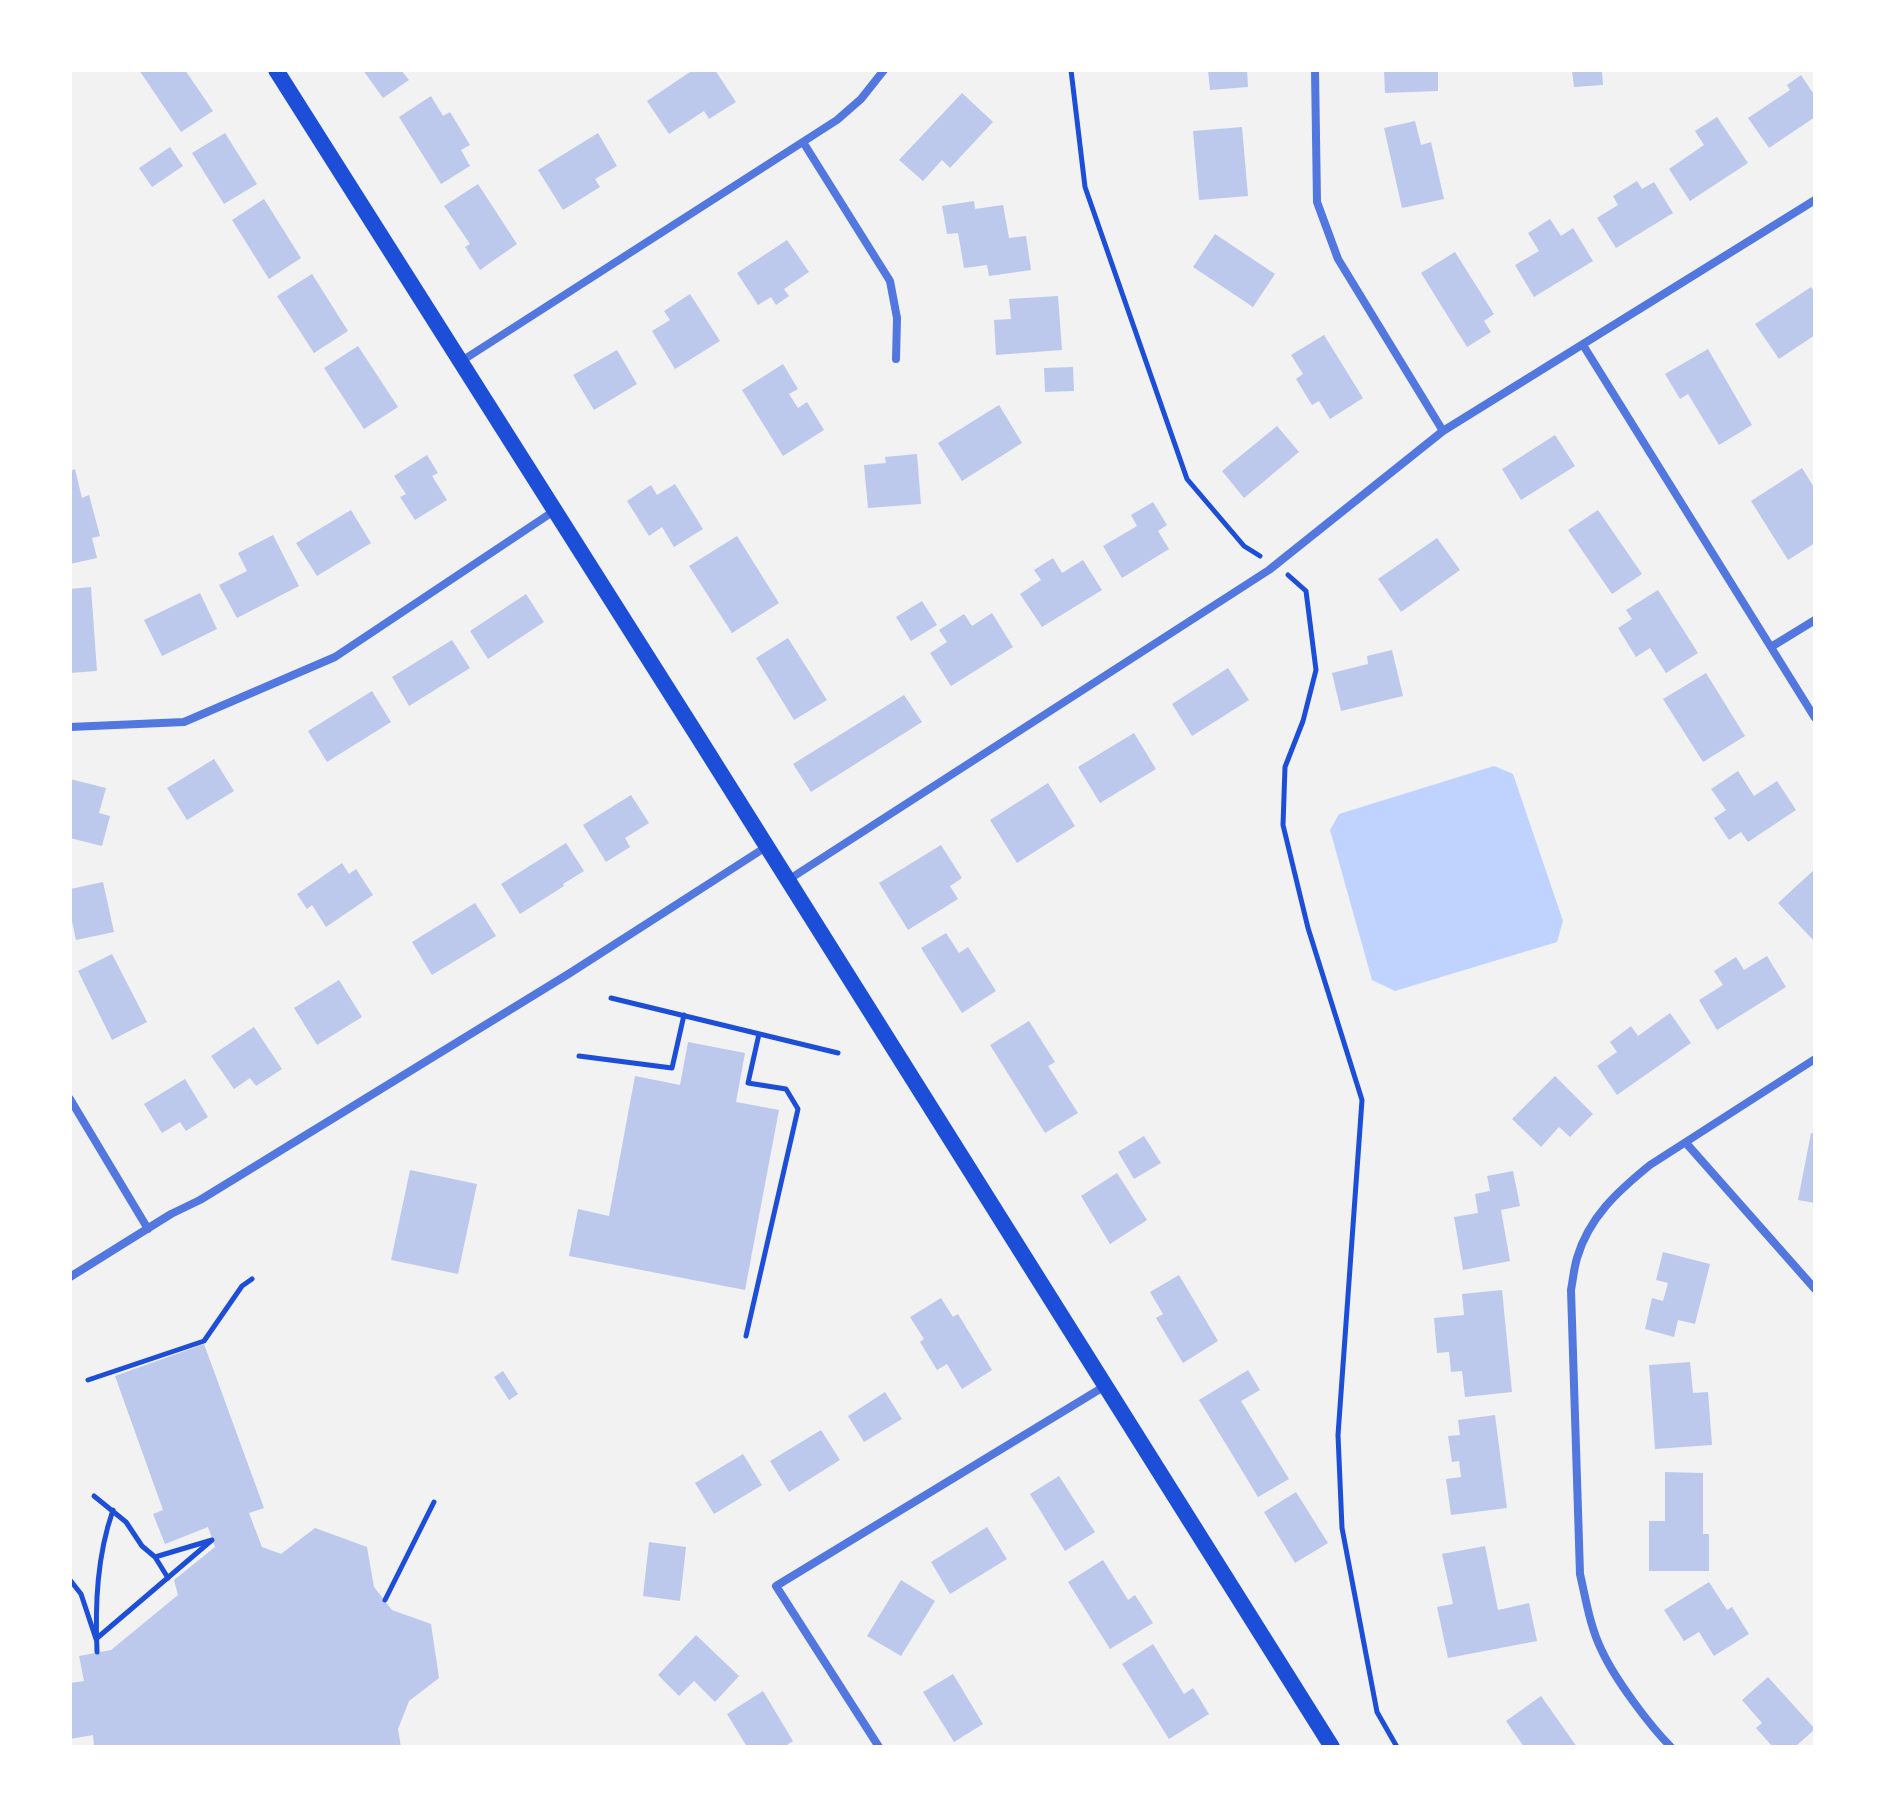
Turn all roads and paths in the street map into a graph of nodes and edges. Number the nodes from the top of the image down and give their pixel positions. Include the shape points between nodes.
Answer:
1 (276, 70) edge
2 (884, 70) edge
3 (1071, 70) edge
4 (1315, 70) edge
5 (803, 142) junction
6 (1815, 200) edge
7 (1583, 345) junction
8 (896, 359) dead end
9 (460, 362) junction
10 (1443, 431) junction
11 (554, 511) junction
12 (1259, 556) dead end
13 (1296, 582) dead end
14 (1815, 620) edge
15 (1771, 647) junction
16 (1815, 718) edge
17 (70, 727) edge
18 (766, 847) junction
19 (787, 881) junction
20 (611, 998) dead end
21 (684, 1015) junction
22 (759, 1034) junction
23 (838, 1053) dead end
24 (579, 1056) dead end
25 (1815, 1059) edge
26 (70, 1099) edge
27 (1686, 1143) junction
28 (148, 1229) junction
29 (70, 1277) edge
30 (252, 1279) dead end
31 (1815, 1289) edge
32 (746, 1336) dead end
33 (88, 1380) dead end
34 (1106, 1385) junction
35 (94, 1496) dead end
36 (434, 1502) dead end
37 (113, 1510) junction
38 (155, 1557) junction
39 (168, 1578) junction
40 (70, 1580) edge
41 (72, 1587) edge
42 (385, 1600) dead end
43 (96, 1639) junction
44 (97, 1652) dead end
45 (879, 1747) edge
46 (1332, 1747) edge
47 (1397, 1747) edge
48 (1671, 1747) edge

1 - 9 main road
2 - 5 street via 861,99
3 - 12 path via 1085,187 1187,479 1244,546
4 - 10 street via 1317,202 1338,259
5 - 8 street via 890,281 897,318
5 - 9 street
6 - 7 street
7 - 10 street
7 - 15 street
9 - 11 main road
10 - 19 street via 1269,570
11 - 17 street via 335,657 184,722
11 - 18 main road
13 - 47 path via 1306,591 1316,670 1285,767 1283,825 1308,928 1362,1100 1338,1435 1342,1528 1377,1712
14 - 15 street
15 - 16 street
18 - 19 main road
18 - 28 street via 570,973
19 - 34 main road
20 - 21 path
21 - 22 path
21 - 24 path via 672,1068
22 - 23 path
22 - 32 path via 748,1083 786,1089 798,1109
25 - 27 street
26 - 28 street
27 - 31 street
27 - 48 street via 1650,1165 1605,1206 1589,1228 1571,1290 1580,1574 1589,1618 1602,1652
28 - 29 street
30 - 33 path via 204,1341
34 - 45 street via 776,1586
34 - 46 main road
35 - 37 path
36 - 42 path
37 - 38 path
37 - 43 path via 97,1577
38 - 39 path
38 - 39 path via 212,1540
39 - 43 path
40 - 41 path
41 - 43 path via 81,1594
43 - 44 path

